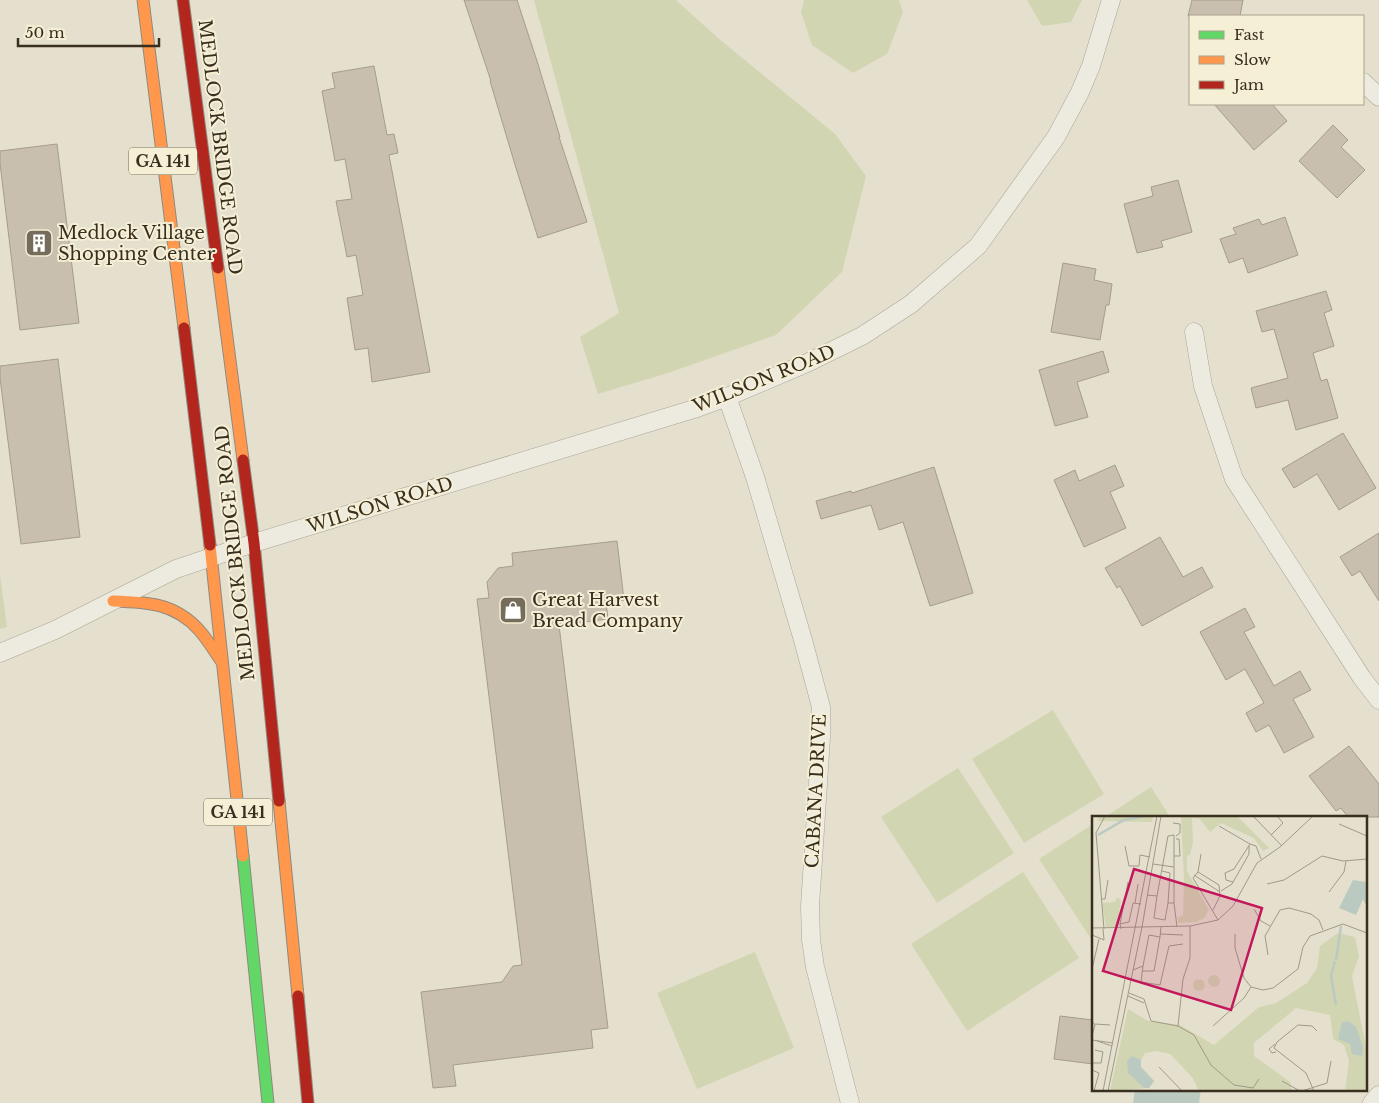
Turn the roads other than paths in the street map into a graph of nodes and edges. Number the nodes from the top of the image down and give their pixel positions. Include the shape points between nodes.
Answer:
1 (143, 0) edge
2 (183, 0) edge
3 (1111, 0) edge
4 (1364, 83) edge
5 (1379, 97) edge
6 (1194, 332) dead end
7 (727, 397) junction
8 (254, 543) junction
9 (212, 557) junction
10 (113, 601) junction
11 (0, 653) edge
12 (223, 664) junction
13 (1379, 700) edge
14 (253, 958) junction
15 (266, 980) dead end
16 (1379, 1094) edge
17 (268, 1103) edge
18 (308, 1103) edge
19 (850, 1103) edge
20 (1372, 1103) edge

1 - 9 highway, MEDLOCK BRIDGE ROAD / GA 141
2 - 8 highway, MEDLOCK BRIDGE ROAD / GA 141
3 - 7 street, WILSON ROAD via 1091,66 1056,137 978,246 911,304 862,336
4 - 5 street
6 - 13 street via 1203,386 1234,479
7 - 8 street, WILSON ROAD
7 - 19 street, CABANA DRIVE via 755,477 821,707 811,940
8 - 9 street, WILSON ROAD
8 - 18 highway, MEDLOCK BRIDGE ROAD / GA 141
9 - 10 street, WILSON ROAD via 176,569
9 - 12 highway, MEDLOCK BRIDGE ROAD / GA 141
10 - 11 street, WILSON ROAD via 56,630
10 - 12 highway via 147,602 168,607 196,626
12 - 14 highway, MEDLOCK BRIDGE ROAD / GA 141
14 - 15 highway
14 - 17 highway, MEDLOCK BRIDGE ROAD / GA 141
16 - 20 street

